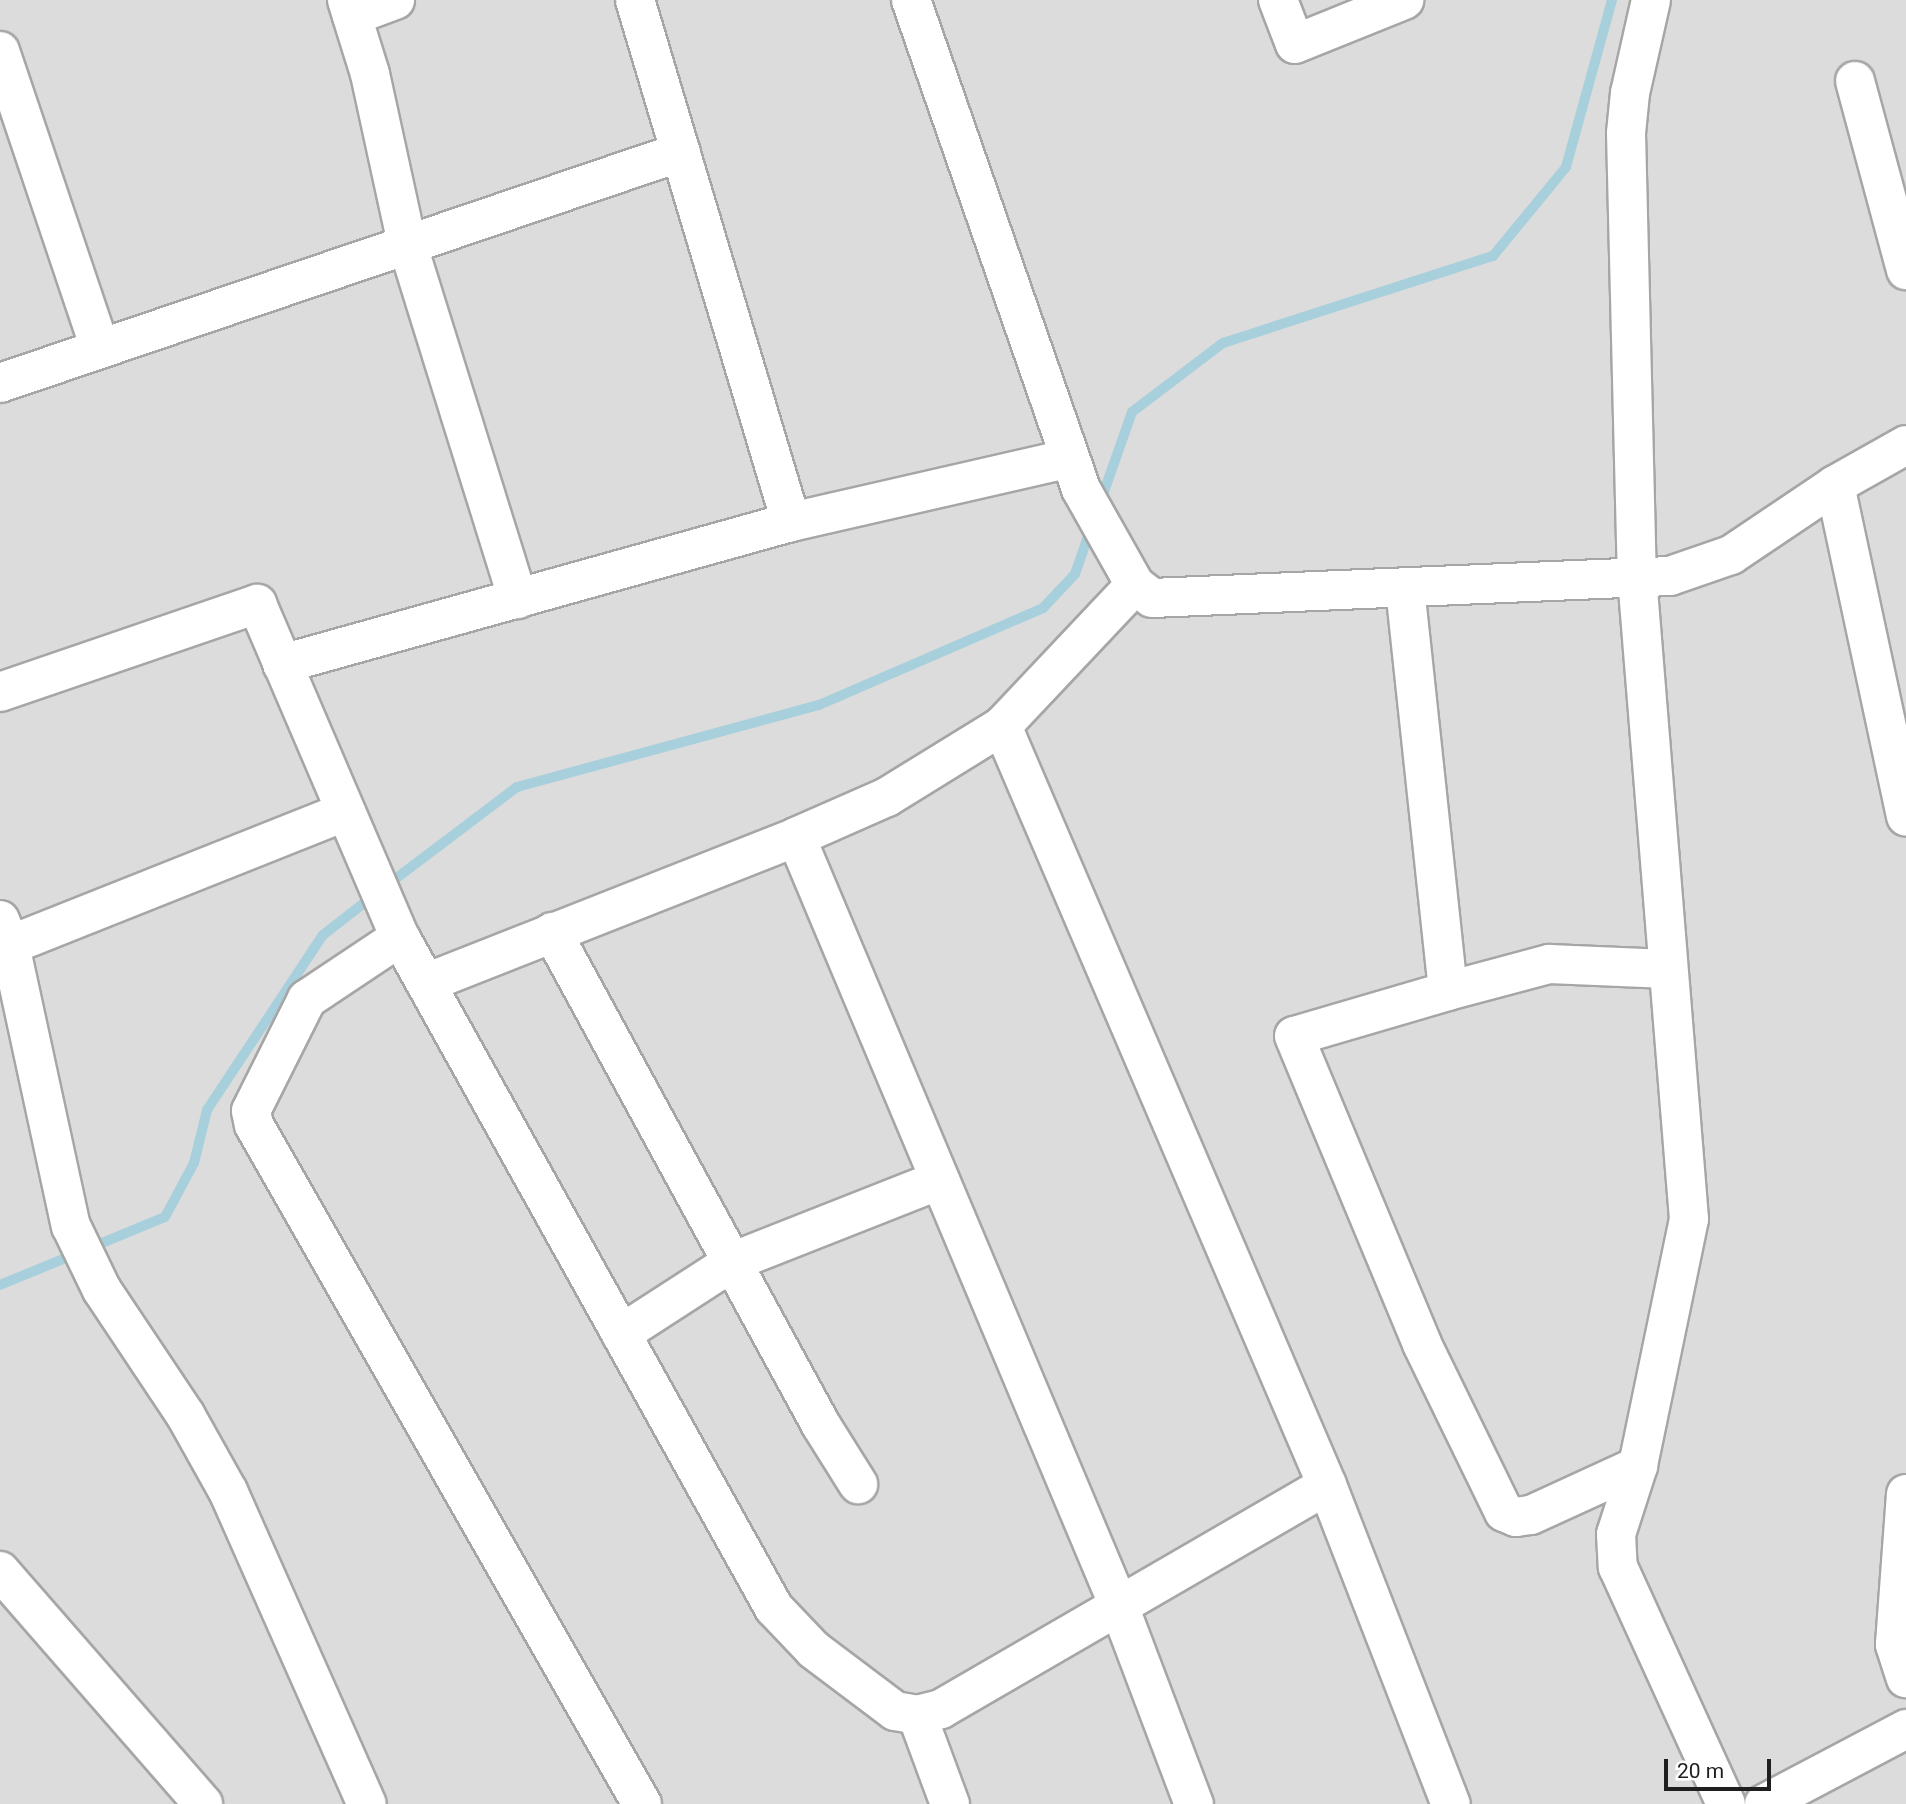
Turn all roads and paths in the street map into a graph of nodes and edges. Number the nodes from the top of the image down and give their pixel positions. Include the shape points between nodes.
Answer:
1 (396, 0) edge
2 (635, 0) edge
3 (911, 0) edge
4 (1278, 0) edge
5 (1404, 0) edge
6 (1651, 0) edge
7 (349, 8) edge
8 (0, 51) edge
9 (1855, 81) dead end
10 (681, 152) junction
11 (407, 243) junction
12 (1906, 270) edge
13 (100, 348) junction
14 (0, 383) edge
15 (1906, 445) edge
16 (1075, 474) junction
17 (1835, 485) junction
18 (791, 522) junction
19 (1637, 577) junction
20 (1135, 585) junction
21 (1405, 587) junction
22 (518, 599) junction
23 (282, 664) junction
24 (0, 692) edge
25 (1002, 726) junction
26 (344, 812) junction
27 (1906, 816) edge
28 (796, 837) junction
29 (397, 931) junction
30 (552, 932) junction
31 (5, 933) edge
32 (1668, 969) junction
33 (425, 983) junction
34 (1448, 991) junction
35 (940, 1180) junction
36 (734, 1261) junction
37 (621, 1334) junction
38 (1638, 1466) junction
39 (858, 1483) dead end
40 (1327, 1485) junction
41 (1906, 1494) edge
42 (0, 1571) edge
43 (1119, 1606) junction
44 (1906, 1678) edge
45 (917, 1715) junction
46 (1906, 1729) edge
47 (203, 1804) edge
48 (367, 1804) edge
49 (642, 1804) edge
50 (950, 1804) edge
51 (1194, 1804) edge
52 (1451, 1804) edge
53 (1726, 1804) edge
54 (1764, 1804) edge

1 - 7 street
2 - 10 street
3 - 16 street
4 - 5 street via 1295,44
6 - 19 street via 1626,133
7 - 11 street via 370,74
8 - 13 street
9 - 12 street
10 - 11 street
10 - 18 street
11 - 13 street
11 - 22 street
13 - 14 street
15 - 17 street
16 - 18 street
16 - 20 street
17 - 19 street via 1731,555 1670,576
17 - 27 street
18 - 22 street
19 - 21 street
19 - 32 street
20 - 21 street via 1152,598
20 - 25 street
21 - 34 street
22 - 23 street
23 - 24 street via 257,604
23 - 26 street
25 - 28 street via 887,797
25 - 40 street
26 - 29 street
26 - 31 street
28 - 30 street
28 - 35 street
29 - 33 street
29 - 49 street via 307,999 251,1111 254,1125
30 - 33 street
30 - 36 street
31 - 48 street via 71,1226 102,1290 186,1416 228,1491
32 - 34 street via 1549,964
32 - 38 street via 1689,1219
33 - 37 street
34 - 38 street via 1294,1036 1422,1344 1504,1512 1516,1517 1531,1515
35 - 36 street
35 - 43 street
36 - 37 street
36 - 39 street via 821,1425
37 - 45 street via 774,1608 814,1650 895,1711
38 - 53 street via 1616,1534 1618,1567
40 - 43 street
40 - 52 street
41 - 44 street via 1895,1645
42 - 47 street
43 - 45 street via 941,1709
43 - 51 street
45 - 50 street
46 - 54 street

